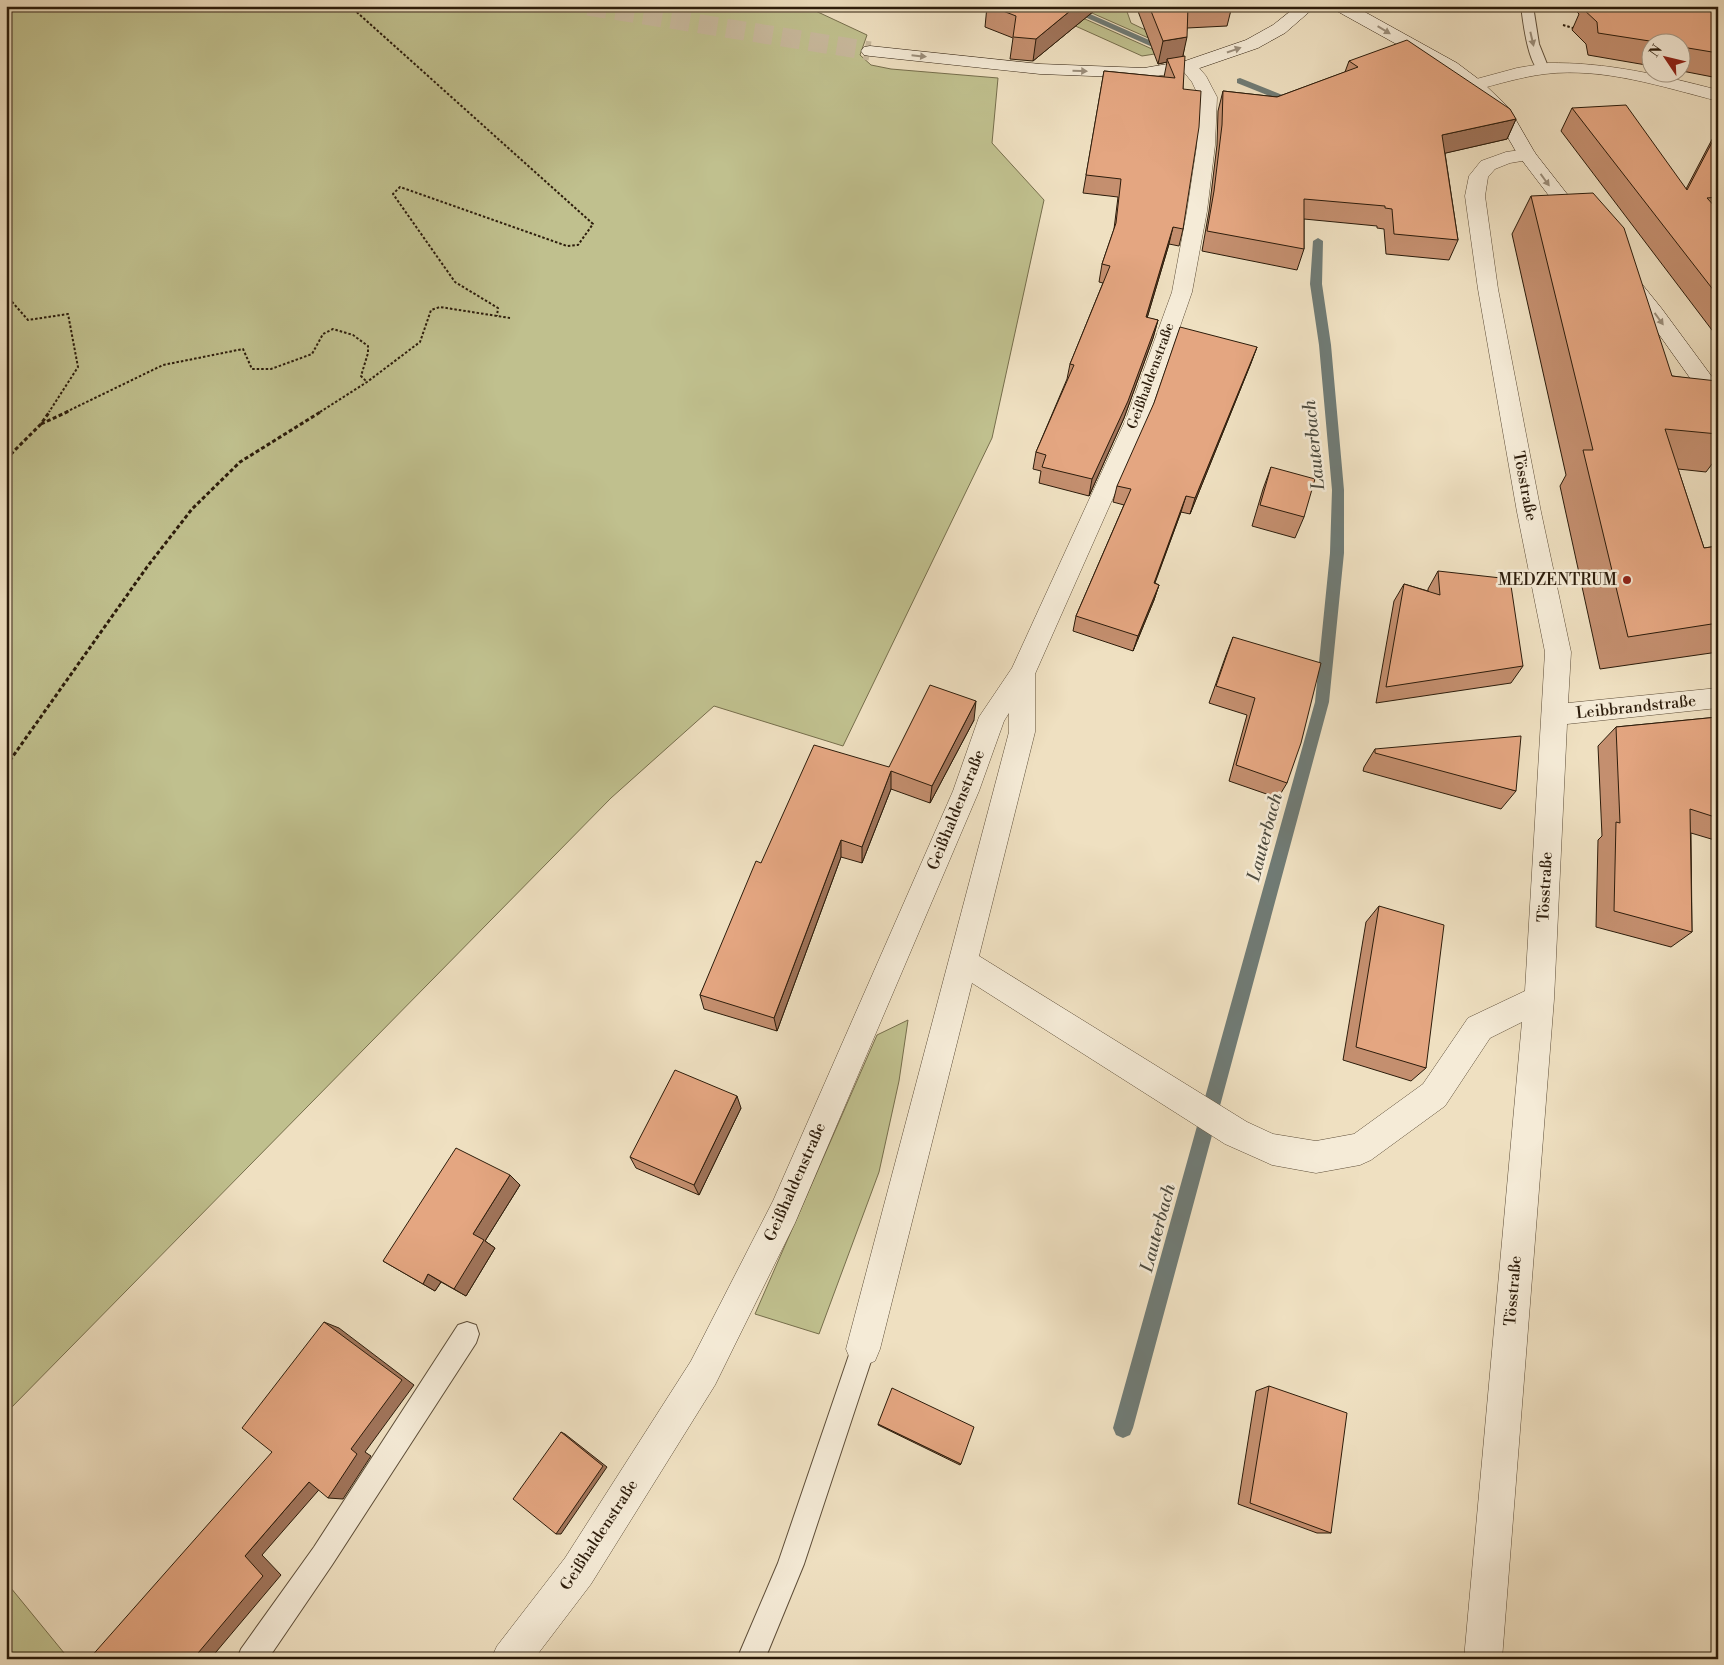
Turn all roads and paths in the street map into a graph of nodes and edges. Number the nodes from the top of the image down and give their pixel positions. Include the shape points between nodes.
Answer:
1 (350, 6) edge
2 (1308, 6) edge
3 (1341, 6) edge
4 (1528, 6) edge
5 (1563, 8) dead end
6 (1570, 10) dead end
7 (870, 51) tunnel mouth
8 (1188, 66) junction
9 (1543, 70) junction
10 (1475, 85) junction
11 (1718, 96) edge
12 (1527, 155) junction
13 (1590, 236) edge
14 (1614, 264) edge
15 (6, 295) edge
16 (497, 316) junction
17 (510, 318) dead end
18 (367, 382) junction
19 (1718, 401) edge
20 (41, 424) junction
21 (6, 459) edge
22 (1022, 674) junction
23 (1718, 698) edge
24 (1555, 715) junction
25 (6, 766) edge
26 (962, 961) junction
27 (1539, 999) junction
28 (466, 1334) dead end
29 (863, 1349) joint
30 (251, 1659) edge
31 (510, 1659) edge
32 (751, 1659) edge
33 (1483, 1659) edge

1 - 16 path via 592,224 578,245 567,246 400,187 394,194 455,282 498,308
8 -> 2 street via 1252,44 1279,29
3 -> 10 street via 1450,67
4 -> 9 lane via 1533,44
5 - 6 path
7 -> 8 street via 1040,69 1144,73
8 - 22 street, Geißhaldenstraße via 1208,97 1206,145 1182,292 1137,419
9 - 10 street via 1522,72
9 - 11 street via 1621,72
10 - 12 street via 1502,112
12 -> 13 street
12 - 24 street, Tösstraße via 1488,165 1479,176 1475,196 1488,290 1558,652
14 -> 19 street
15 - 20 path via 28,320 68,314 78,367
16 - 17 path
16 - 18 path via 440,307 431,310 420,342
18 - 20 path via 361,376 368,346 353,335 333,329 323,334 312,354 271,369 252,369 243,349 163,365
18 - 25 path via 240,462 192,509
20 - 21 path
22 - 26 street, Geißhaldenstraße via 1022,732
22 - 31 street, Geißhaldenstraße via 992,718 966,791 784,1212 702,1373 578,1571
23 - 24 street, Leibbrandstraße
24 - 27 street, Tösstraße
26 - 27 street via 1236,1132 1272,1150 1316,1157 1360,1149 1434,1095 1479,1028
26 - 29 street, Geißhaldenstraße
27 - 33 street, Tösstraße
28 - 30 lane via 323,1556
29 - 32 lane via 791,1564

